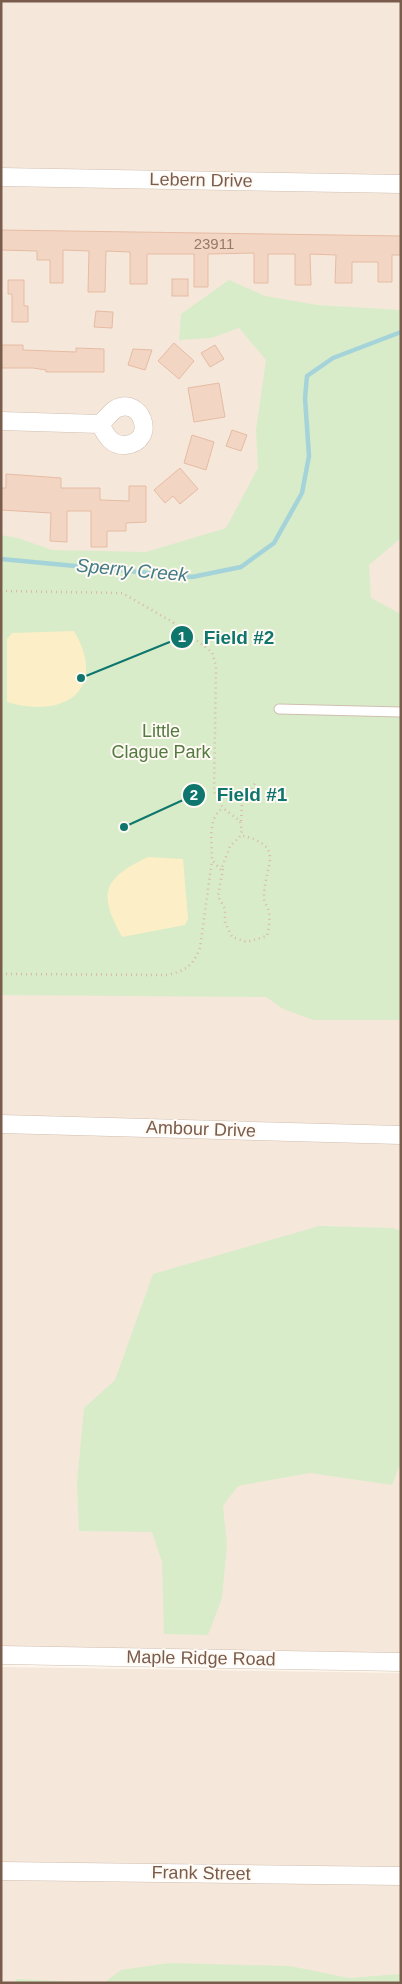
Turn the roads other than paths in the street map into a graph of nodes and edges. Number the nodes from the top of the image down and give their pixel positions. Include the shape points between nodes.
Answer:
1 (1, 177) edge
2 (401, 184) edge
3 (1, 421) edge
4 (100, 424) dead end
5 (279, 710) dead end
6 (401, 712) edge
7 (1, 1124) edge
8 (401, 1135) edge
9 (1, 1655) edge
10 (401, 1662) edge
11 (1, 1871) edge
12 (401, 1876) edge

1 - 2 street, Lebern Drive
3 - 4 street
5 - 6 lane
7 - 8 street, Ambour Drive
9 - 10 street, Maple Ridge Road
11 - 12 street, Frank Street

